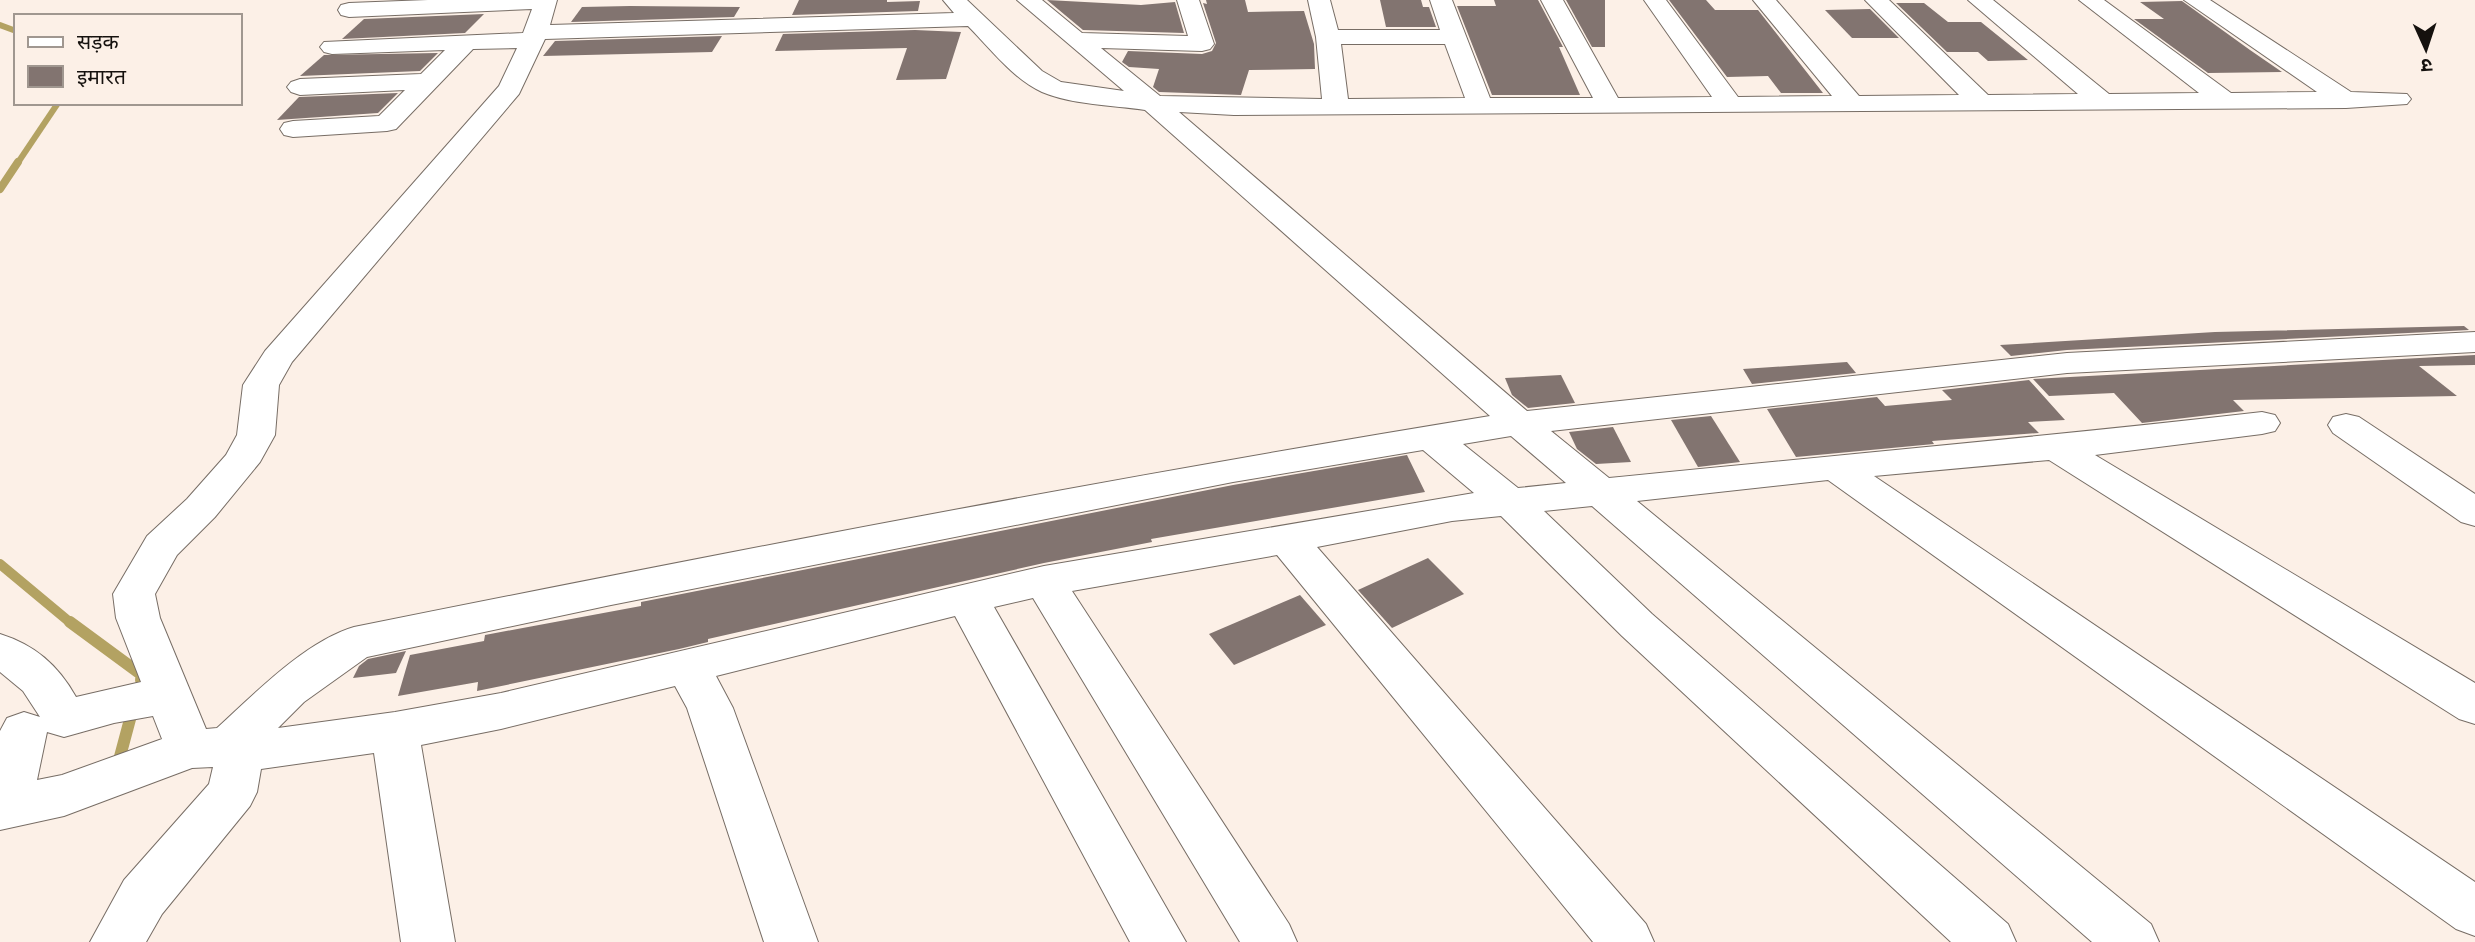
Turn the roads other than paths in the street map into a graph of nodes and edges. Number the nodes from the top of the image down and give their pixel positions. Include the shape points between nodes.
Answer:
1 (954, 0) edge
2 (1028, 0) edge
3 (1188, 0) edge
4 (1319, 0) edge
5 (1441, 0) edge
6 (1552, 0) edge
7 (1655, 0) edge
8 (1764, 0) edge
9 (1876, 0) edge
10 (1979, 0) edge
11 (2090, 0) edge
12 (2195, 0) edge
13 (349, 10) dead end
14 (540, 19) edge
15 (975, 19) junction
16 (1328, 37) junction
17 (1455, 37) junction
18 (1079, 40) junction
19 (466, 43) junction
20 (332, 47) dead end
21 (428, 81) junction
22 (300, 87) dead end
23 (2398, 99) dead end
24 (2346, 100) junction
25 (2226, 101) junction
26 (2103, 102) junction
27 (1153, 103) junction
28 (1982, 103) junction
29 (1852, 104) junction
30 (1480, 105) junction
31 (1731, 105) junction
32 (1336, 106) junction
33 (1610, 106) junction
34 (293, 129) dead end
35 (2475, 342) edge
36 (1519, 423) junction
37 (2262, 423) dead end
38 (2347, 425) dead end
39 (1433, 439) junction
40 (2056, 448) junction
41 (1835, 467) junction
42 (1600, 491) junction
43 (1510, 502) junction
44 (2475, 513) edge
45 (1287, 539) junction
46 (1044, 581) junction
47 (967, 598) junction
48 (0, 651) edge
49 (688, 666) junction
50 (143, 700) junction
51 (2475, 706) edge
52 (29, 728) edge
53 (395, 731) junction
54 (220, 750) junction
55 (3, 809) edge
56 (2475, 912) edge
57 (117, 942) edge
58 (428, 942) edge
59 (791, 942) edge
60 (1160, 942) edge
61 (1270, 942) edge
62 (1627, 942) edge
63 (1989, 942) edge
64 (2132, 942) edge

1 - 15 street
2 - 18 street
3 - 18 street via 1202,44
4 - 16 street
5 - 17 street
6 - 33 street
7 - 31 street
8 - 29 street
9 - 28 street
10 - 26 street
11 - 25 street
12 - 24 street
13 - 14 street
14 - 15 street
14 - 19 street
14 - 50 street via 510,89 494,110 277,358 261,385 256,435 241,462 162,546 144,574 134,594
15 - 27 street via 1033,76 1052,87
16 - 17 street
16 - 32 street
17 - 30 street
18 - 27 street
19 - 20 street
19 - 21 street
21 - 22 street
21 - 34 street via 387,122
23 - 24 street
24 - 25 street
25 - 26 street
26 - 28 street
27 - 32 street
27 - 36 street
28 - 29 street
29 - 31 street
30 - 32 street
30 - 33 street
31 - 33 street
35 - 36 street via 2067,363
36 - 39 street
36 - 42 street
37 - 40 street
38 - 44 street
39 - 43 street
39 - 54 street via 1219,473 354,643 288,690
40 - 41 street
40 - 51 street
41 - 42 street
41 - 56 street
42 - 43 street
42 - 64 street
43 - 45 street via 1452,508
43 - 63 street via 1637,625
45 - 46 street
45 - 62 street
46 - 47 street
46 - 61 street
47 - 49 street
47 - 60 street
48 - 52 street via 29,666 48,688
49 - 53 street
49 - 59 street via 710,708
50 - 52 street
50 - 54 street
52 - 55 street
53 - 54 street
53 - 58 street
54 - 55 street via 133,769 64,795
54 - 57 street via 232,792 143,897

